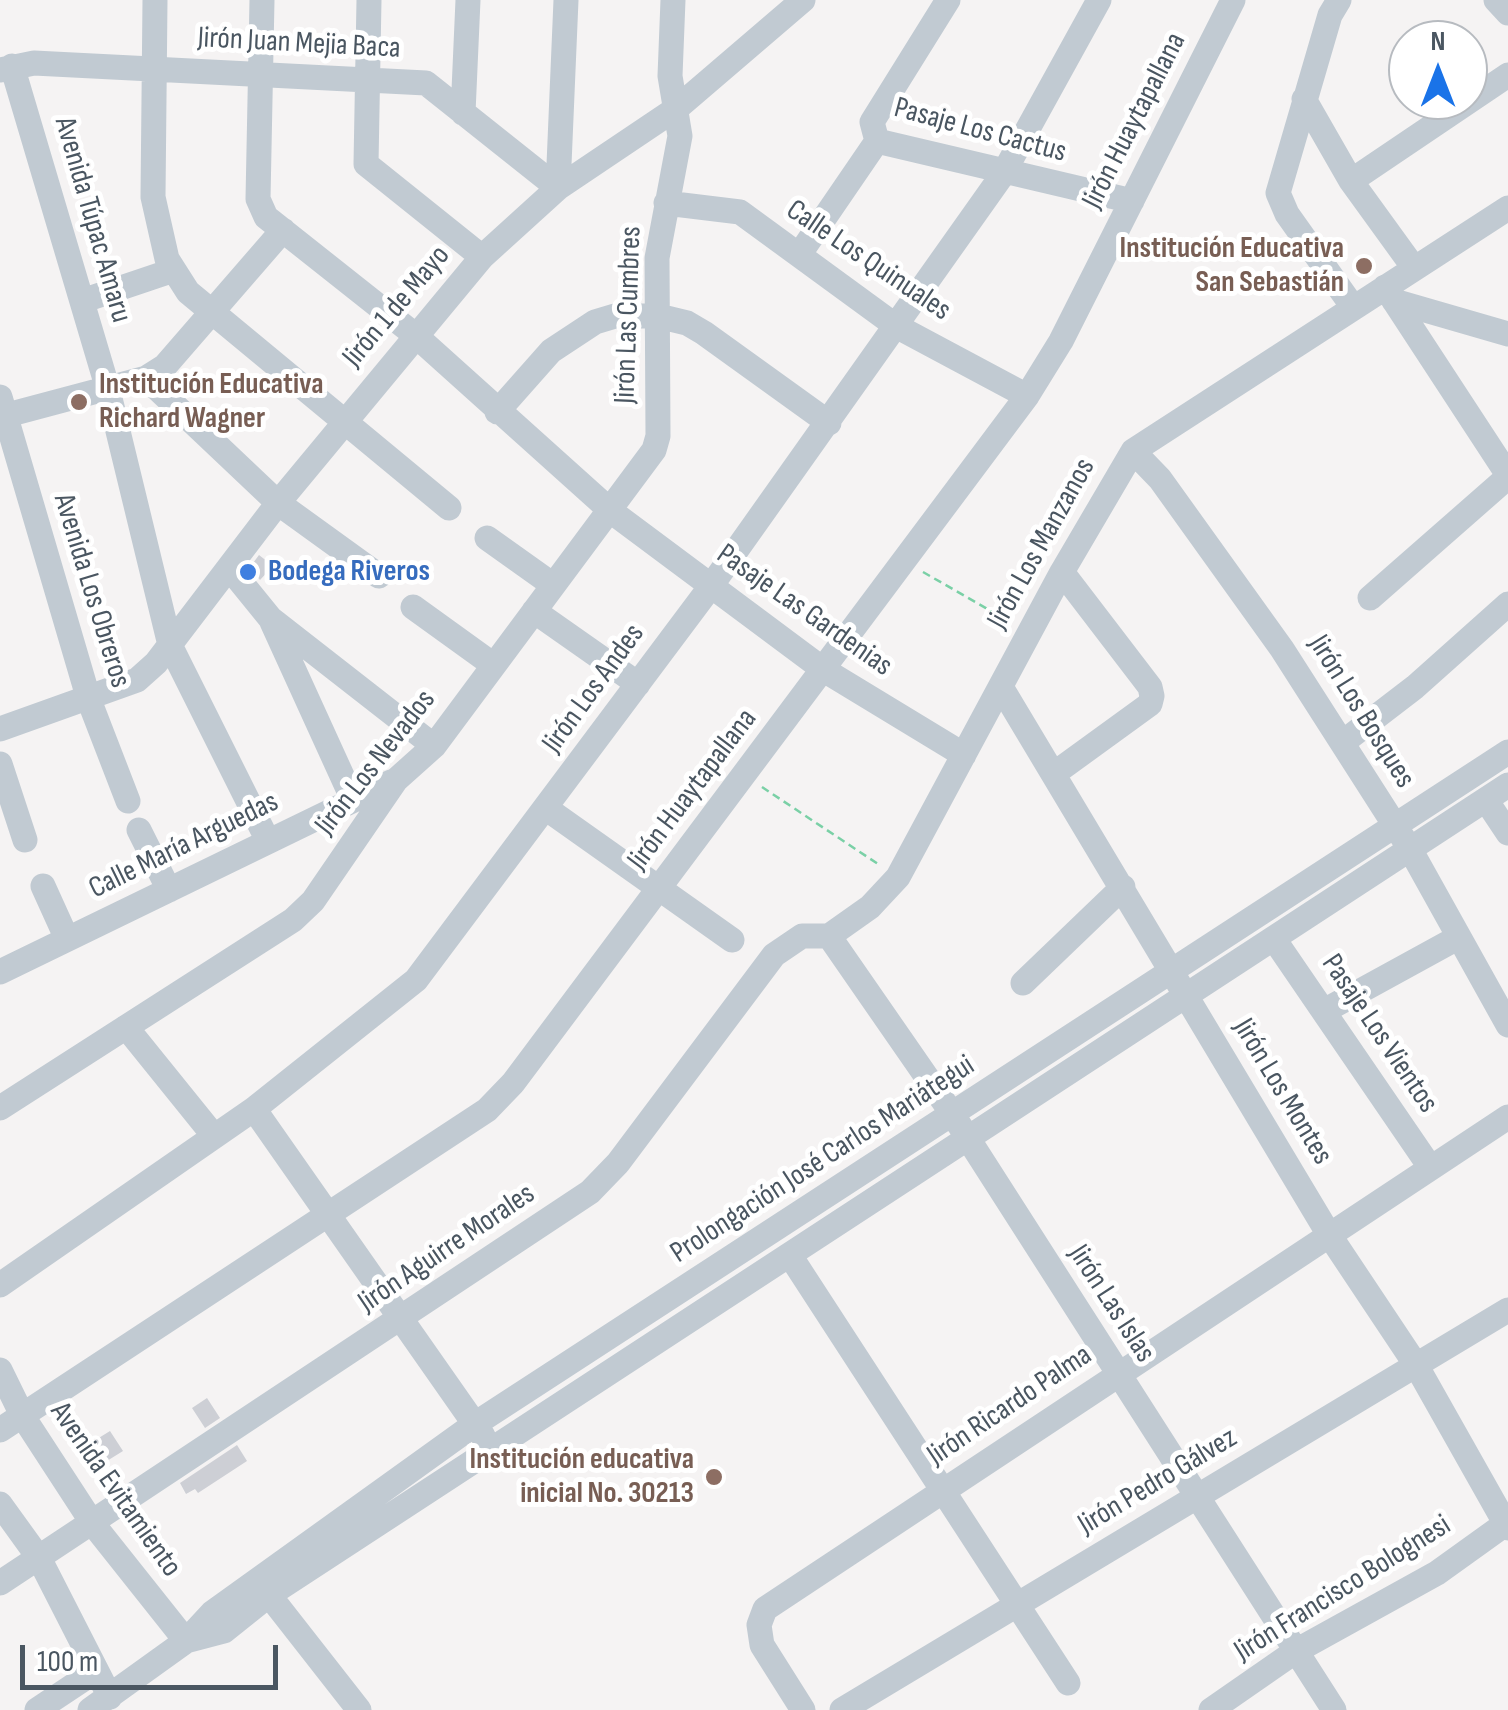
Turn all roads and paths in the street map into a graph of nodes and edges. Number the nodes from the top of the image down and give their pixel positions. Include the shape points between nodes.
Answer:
1 (155, 0) edge
2 (262, 0) edge
3 (369, 0) edge
4 (468, 0) edge
5 (566, 0) edge
6 (673, 0) edge
7 (774, 0) edge
8 (803, 0) edge
9 (948, 0) edge
10 (1099, 0) edge
11 (1233, 0) edge
12 (1339, 0) edge
13 (1496, 0) edge
14 (1508, 14) edge
15 (774, 28) junction
16 (6, 68) edge
17 (154, 70) junction
18 (260, 74) junction
19 (1508, 74) edge
20 (366, 78) junction
21 (1304, 99) junction
22 (676, 108) junction
23 (463, 113) junction
24 (874, 138) junction
25 (1003, 174) junction
26 (1350, 180) junction
27 (558, 188) junction
28 (1132, 201) junction
29 (666, 202) junction
30 (1508, 208) edge
31 (283, 230) junction
32 (799, 255) junction
33 (482, 257) junction
34 (1414, 268) junction
35 (174, 270) junction
36 (1390, 294) junction
37 (82, 301) junction
38 (1353, 308) junction
39 (212, 311) junction
40 (658, 316) junction
41 (896, 326) junction
42 (1508, 334) edge
43 (415, 335) junction
44 (146, 378) junction
45 (107, 386) junction
46 (1027, 396) junction
47 (2, 410) edge
48 (497, 412) junction
49 (344, 422) junction
50 (829, 423) junction
51 (1127, 458) junction
52 (1508, 476) edge
53 (278, 503) junction
54 (449, 508) dead end
55 (612, 512) junction
56 (487, 538) dead end
57 (904, 562) junction
58 (231, 570) junction
59 (1062, 572) junction
60 (380, 576) dead end
61 (553, 586) junction
62 (711, 586) junction
63 (1370, 598) dead end
64 (1508, 604) edge
65 (413, 607) dead end
66 (534, 610) junction
67 (270, 618) junction
68 (1030, 633) junction
69 (170, 645) junction
70 (492, 664) junction
71 (824, 670) junction
72 (638, 684) junction
73 (1001, 687) junction
74 (89, 700) junction
75 (0, 728) edge
76 (1342, 743) junction
77 (434, 746) junction
78 (1508, 752) edge
79 (964, 755) junction
80 (0, 764) edge
81 (1055, 773) junction
82 (744, 775) junction
83 (396, 780) junction
84 (350, 791) dead end
85 (1497, 792) edge
86 (128, 801) dead end
87 (547, 809) junction
88 (1395, 826) junction
89 (139, 830) dead end
90 (1508, 833) edge
91 (25, 840) dead end
92 (268, 842) junction
93 (1410, 850) junction
94 (898, 877) junction
95 (43, 886) dead end
96 (1123, 887) junction
97 (660, 888) junction
98 (169, 890) junction
99 (829, 936) junction
100 (1459, 937) junction
101 (67, 939) junction
102 (1274, 939) junction
103 (732, 940) dead end
104 (0, 972) edge
105 (1173, 972) junction
106 (1023, 983) dead end
107 (1188, 998) junction
108 (1324, 1011) junction
109 (1508, 1025) edge
110 (126, 1027) junction
111 (0, 1108) edge
112 (254, 1108) junction
113 (953, 1115) junction
114 (1508, 1118) edge
115 (214, 1136) junction
116 (968, 1141) junction
117 (1430, 1167) junction
118 (329, 1211) junction
119 (1328, 1234) junction
120 (790, 1257) junction
121 (0, 1285) edge
122 (1508, 1310) edge
123 (400, 1319) junction
124 (1416, 1364) junction
125 (0, 1370) edge
126 (1118, 1374) junction
127 (22, 1415) junction
128 (475, 1424) junction
129 (0, 1430) edge
130 (493, 1451) junction
131 (942, 1490) junction
132 (1196, 1496) junction
133 (0, 1504) edge
134 (93, 1524) junction
135 (1507, 1525) edge
136 (38, 1558) junction
137 (0, 1583) edge
138 (269, 1595) junction
139 (1017, 1604) junction
140 (186, 1641) junction
141 (1296, 1651) junction
142 (94, 1672) junction
143 (1068, 1683) dead end
144 (100, 1703) edge
145 (36, 1710) edge
146 (360, 1710) edge
147 (803, 1710) edge
148 (842, 1710) edge
149 (1211, 1710) edge
150 (1334, 1710) edge

1 - 17 street
2 - 18 street, Pasaje Las Gardenias
3 - 20 street
4 - 23 street
5 - 27 street
6 - 22 street, Jirón Las Cumbres via 670,76
7 - 15 street
8 - 15 street, Jirón 1 de Mayo
9 - 24 street via 872,122
10 - 25 street, Jirón Los Andes
11 - 28 street, Jirón Huaytapallana
12 - 21 street
13 - 14 street
15 - 22 street, Jirón 1 de Mayo
16 - 17 street, Jirón Juan Mejia Baca
16 - 37 street, Avenida Túpac Amaru
17 - 18 street, Jirón Juan Mejia Baca
17 - 35 street via 153,198
18 - 20 street, Jirón Juan Mejia Baca
18 - 31 street, Pasaje Las Gardenias via 258,199 266,217
19 - 26 street
20 - 23 street, Jirón Juan Mejia Baca via 426,83
20 - 33 street via 366,164
21 - 26 street
21 - 38 street via 1278,192
22 - 27 street, Jirón 1 de Mayo
22 - 29 street, Jirón Las Cumbres via 680,136
23 - 27 street, Jirón Juan Mejia Baca
24 - 25 street, Pasaje Los Cactus
24 - 32 street
25 - 28 street, Pasaje Los Cactus
25 - 41 street, Jirón Los Andes
26 - 34 street
27 - 33 street, Jirón 1 de Mayo
28 - 46 street, Jirón Huaytapallana
29 - 32 street, Calle Los Quinuales via 740,212
29 - 40 street, Jirón Las Cumbres via 657,258
30 - 34 street, Jirón Los Manzanos
31 - 39 street
31 - 43 street, Pasaje Las Gardenias
32 - 41 street, Calle Los Quinuales
33 - 43 street, Jirón 1 de Mayo
34 - 36 street, Jirón Los Manzanos
35 - 37 street
35 - 39 street
36 - 38 street, Jirón Los Manzanos
36 - 42 street
36 - 52 street
37 - 45 street, Avenida Túpac Amaru
38 - 51 street, Jirón Los Manzanos
39 - 44 street via 165,366
39 - 49 street
40 - 48 street via 595,322 552,352
40 - 50 street via 704,333
40 - 55 street, Jirón Las Cumbres via 658,436
41 - 46 street, Calle Los Quinuales
41 - 50 street, Jirón Los Andes
43 - 48 street, Pasaje Las Gardenias
43 - 49 street, Jirón 1 de Mayo
44 - 45 street
44 - 53 street
45 - 47 street
45 - 69 street, Avenida Túpac Amaru
46 - 57 street, Jirón Huaytapallana
47 - 74 street, Avenida Los Obreros
48 - 55 street, Pasaje Las Gardenias
49 - 53 street, Jirón 1 de Mayo
49 - 54 street
50 - 62 street, Jirón Los Andes
51 - 59 street, Jirón Los Manzanos
51 - 76 street, Jirón Los Bosques via 1160,479
52 - 63 street
53 - 58 street, Jirón 1 de Mayo
53 - 60 street
55 - 61 street, Jirón Los Nevados
55 - 62 street, Pasaje Las Gardenias
56 - 61 street
57 - 68 path
57 - 71 street, Jirón Huaytapallana
58 - 67 street
58 - 69 street, Jirón 1 de Mayo
59 - 68 street, Jirón Los Manzanos
59 - 81 street via 1152,696 1150,704
61 - 66 street, Jirón Los Nevados
62 - 71 street, Pasaje Las Gardenias
62 - 72 street, Jirón Los Andes
64 - 76 street
65 - 70 street
66 - 70 street, Jirón Los Nevados
66 - 72 street
67 - 77 street
67 - 84 street
68 - 73 street, Jirón Los Manzanos
69 - 74 street, Jirón 1 de Mayo via 137,680
69 - 92 street, Avenida Túpac Amaru
70 - 77 street, Jirón Los Nevados
71 - 79 street, Pasaje Las Gardenias
71 - 82 street, Jirón Huaytapallana
72 - 87 street, Jirón Los Andes
73 - 79 street, Jirón Los Manzanos
73 - 81 street, Jirón Los Montes
74 - 75 street, Jirón 1 de Mayo
74 - 86 street, Avenida Los Obreros
76 - 88 street, Jirón Los Bosques
77 - 83 street, Jirón Los Nevados
78 - 88 street, Prolongación José Carlos Mariátegui
79 - 94 street, Jirón Los Manzanos
80 - 91 street
81 - 96 street, Jirón Los Montes
82 - 94 path
82 - 97 street, Jirón Huaytapallana
83 - 92 street, Calle María Arguedas
83 - 110 street, Jirón Los Nevados via 293,920
85 - 90 street
85 - 93 street, Prolongación José Carlos Mariátegui
87 - 97 street
87 - 112 street, Jirón Los Andes via 416,980
88 - 93 street, Jirón Los Bosques
88 - 105 street, Prolongación José Carlos Mariátegui
89 - 98 street
92 - 98 street, Calle María Arguedas
93 - 100 street, Jirón Los Bosques
93 - 102 street, Prolongación José Carlos Mariátegui
94 - 99 street, Jirón Los Manzanos
95 - 101 street
96 - 105 street, Jirón Los Montes
96 - 106 street
97 - 103 street
97 - 118 street, Jirón Huaytapallana via 487,1110
98 - 101 street, Calle María Arguedas
99 - 113 street, Jirón Las Islas
99 - 123 street, Jirón Aguirre Morales via 802,936 774,955 590,1192
100 - 108 street
100 - 109 street, Jirón Los Bosques
101 - 104 street, Calle María Arguedas
102 - 107 street, Prolongación José Carlos Mariátegui
102 - 108 street, Pasaje Los Vientos
105 - 107 street, Jirón Los Montes
105 - 113 street, Prolongación José Carlos Mariátegui
107 - 116 street, Prolongación José Carlos Mariátegui
107 - 119 street, Jirón Los Montes
108 - 117 street, Pasaje Los Vientos
110 - 111 street, Jirón Los Nevados
110 - 115 street
112 - 115 street, Jirón Los Andes
112 - 118 street
113 - 116 street, Jirón Las Islas
113 - 128 street, Prolongación José Carlos Mariátegui
114 - 117 street, Jirón Ricardo Palma
115 - 121 street, Jirón Los Andes
116 - 120 street, Prolongación José Carlos Mariátegui
116 - 126 street, Jirón Las Islas
117 - 119 street, Jirón Ricardo Palma
118 - 123 street
118 - 127 street, Jirón Huaytapallana
119 - 124 street, Jirón Los Montes
119 - 126 street, Jirón Ricardo Palma
120 - 130 street, Prolongación José Carlos Mariátegui
120 - 131 street
122 - 124 street, Jirón Pedro Gálvez
123 - 128 street
123 - 134 street, Jirón Aguirre Morales
124 - 132 street, Jirón Pedro Gálvez
124 - 135 street, Jirón Los Montes
125 - 127 street, Avenida Evitamiento
126 - 131 street, Jirón Ricardo Palma
126 - 132 street, Jirón Las Islas
127 - 129 street, Jirón Huaytapallana
127 - 134 street, Avenida Evitamiento
128 - 130 street
128 - 140 street, Prolongación José Carlos Mariátegui via 212,1612
130 - 138 street, Prolongación José Carlos Mariátegui
131 - 139 street
131 - 147 street, Jirón Ricardo Palma via 765,1608 758,1625 762,1646
132 - 139 street, Jirón Pedro Gálvez
132 - 141 street, Jirón Las Islas
133 - 136 street
134 - 136 street, Jirón Aguirre Morales
134 - 140 street, Avenida Evitamiento
135 - 141 street, Jirón Francisco Bolognesi via 1437,1573
136 - 137 street, Jirón Aguirre Morales
136 - 142 street
138 - 140 street, Prolongación José Carlos Mariátegui via 224,1630
138 - 146 street
139 - 143 street
139 - 148 street, Jirón Pedro Gálvez
140 - 144 street, Prolongación José Carlos Mariátegui
141 - 149 street, Jirón Francisco Bolognesi
141 - 150 street, Jirón Las Islas
142 - 144 street
142 - 145 street

